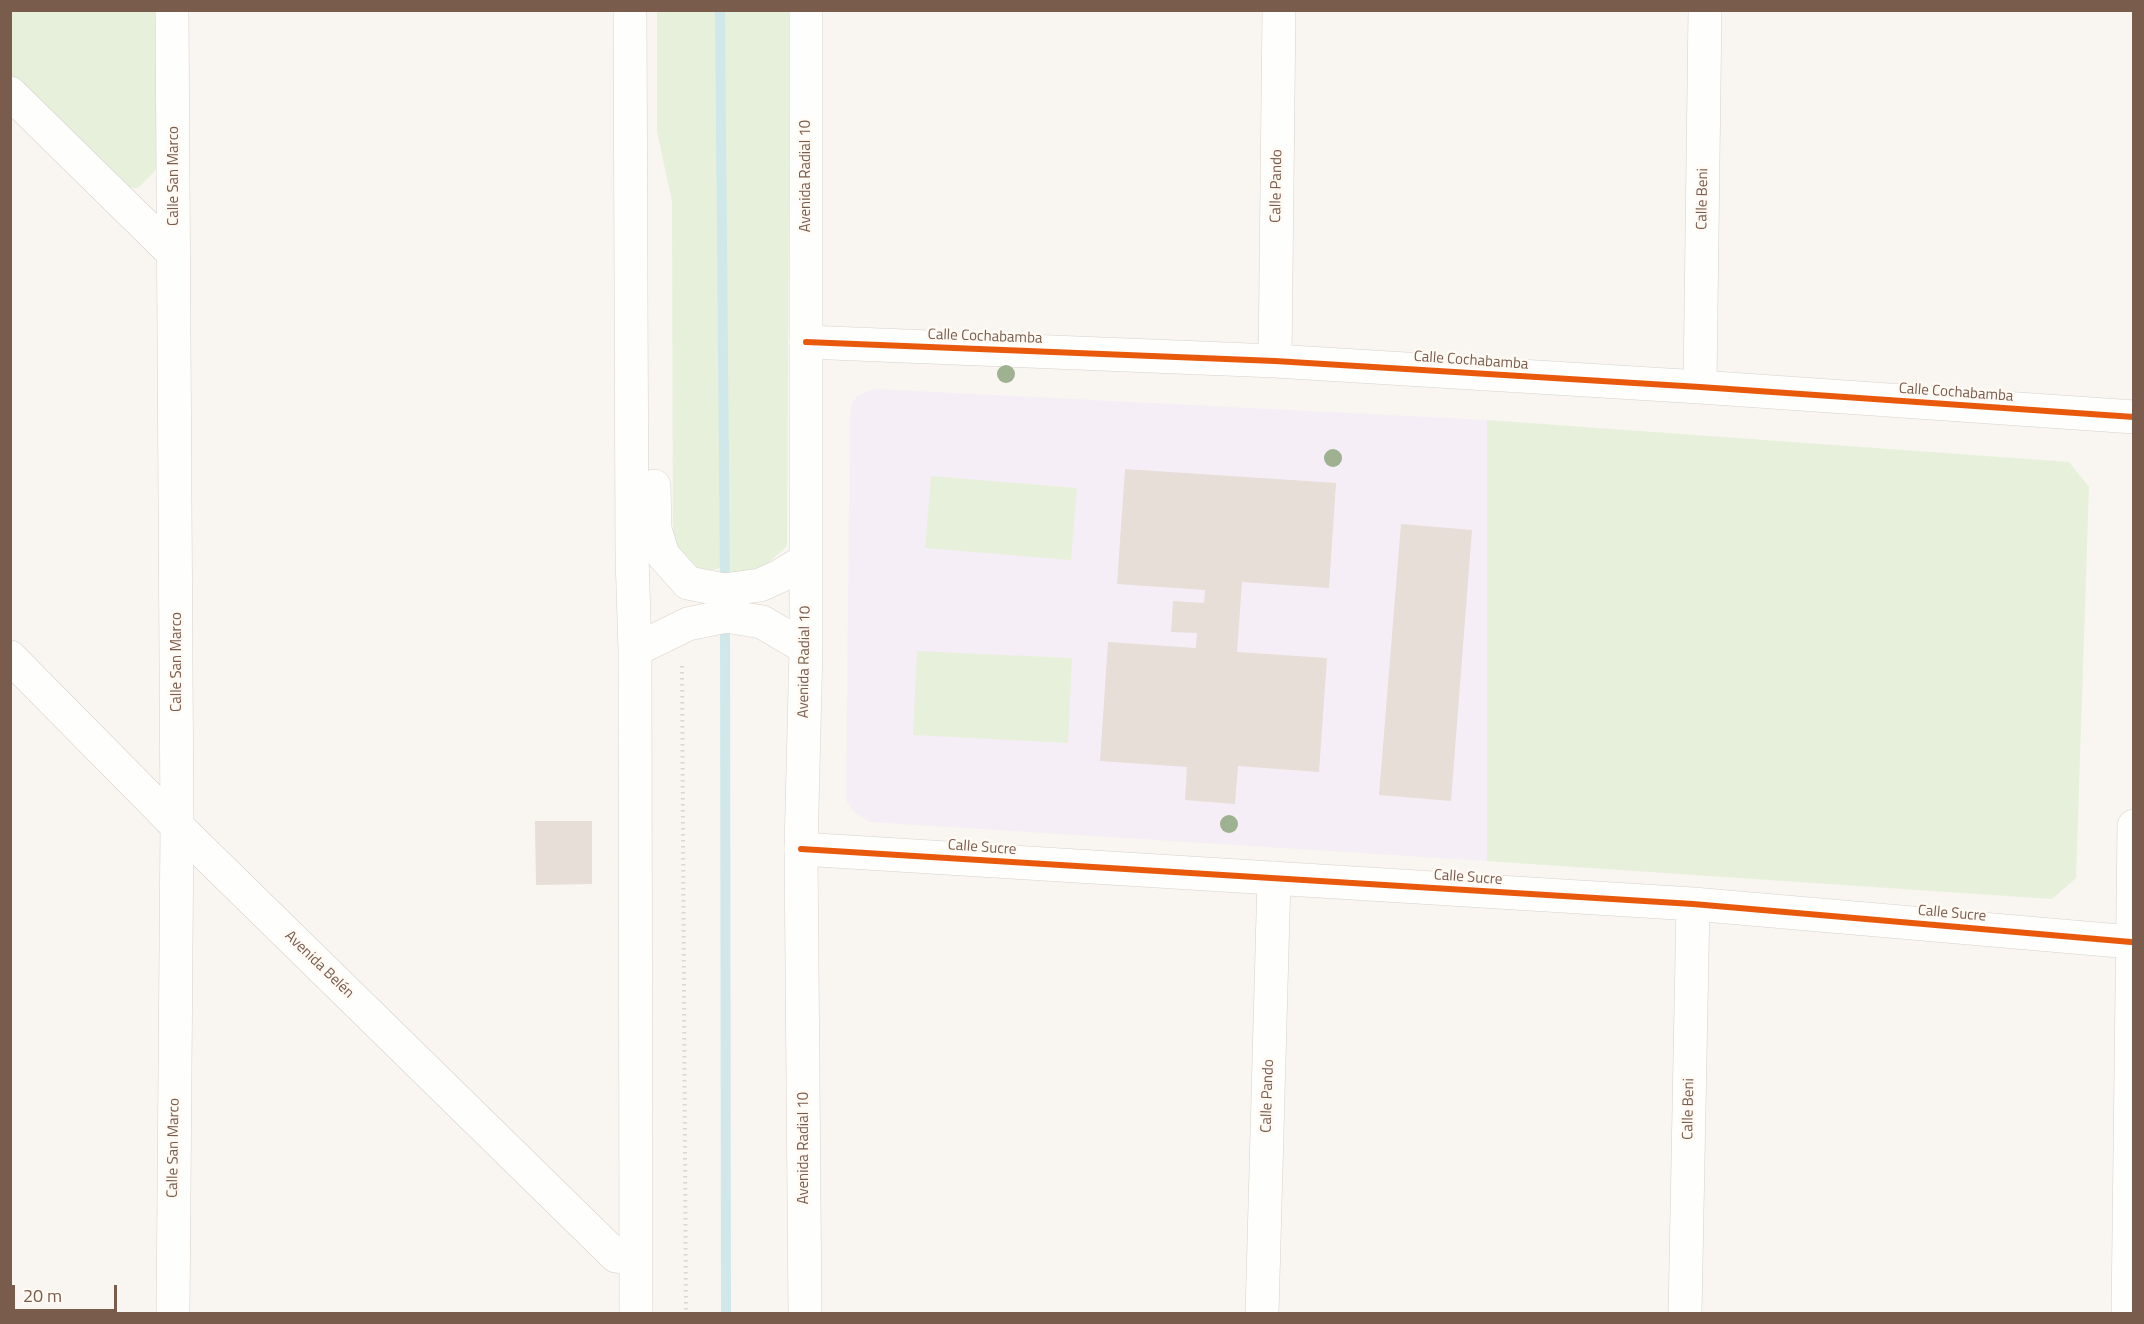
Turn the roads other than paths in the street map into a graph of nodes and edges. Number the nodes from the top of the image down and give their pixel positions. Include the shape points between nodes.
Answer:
1 (172, 10) edge
2 (630, 10) edge
3 (806, 10) edge
4 (1279, 10) edge
5 (1705, 10) edge
6 (10, 93) edge
7 (631, 208) junction
8 (174, 254) junction
9 (806, 342) junction
10 (1275, 361) junction
11 (1700, 387) junction
12 (2133, 417) edge
13 (793, 568) junction
14 (806, 648) junction
15 (635, 650) junction
16 (10, 657) edge
17 (177, 826) junction
18 (2133, 826) edge
19 (801, 849) junction
20 (1274, 878) junction
21 (1693, 904) junction
22 (2131, 942) junction
23 (635, 1258) junction
24 (2131, 1268) edge
25 (173, 1314) edge
26 (636, 1314) edge
27 (805, 1314) edge
28 (1262, 1314) edge
29 (1685, 1314) edge
30 (2128, 1314) edge

1 - 8 street, Calle San Marco
2 - 7 street
3 - 9 street, Avenida Radial 10
4 - 10 street, Calle Pando
5 - 11 street, Calle Beni
6 - 8 street
7 - 13 street via 650,266 655,529 663,555 688,583 724,590 760,585
7 - 15 street
8 - 17 street, Calle San Marco
9 - 10 street, Calle Cochabamba
9 - 13 street, Avenida Radial 10
10 - 11 street, Calle Cochabamba
11 - 12 street, Calle Cochabamba
13 - 14 street, Avenida Radial 10
14 - 15 street via 762,622 726,616 685,625
14 - 19 street, Avenida Radial 10
15 - 23 street
16 - 17 street, Avenida Belén
17 - 23 street, Avenida Belén via 616,1256
17 - 25 street, Calle San Marco
18 - 22 street
19 - 20 street, Calle Sucre
19 - 27 street, Avenida Radial 10
20 - 21 street, Calle Sucre
20 - 28 street, Calle Pando
21 - 22 street, Calle Sucre
21 - 29 street, Calle Beni
22 - 24 street
23 - 26 street
24 - 30 street

